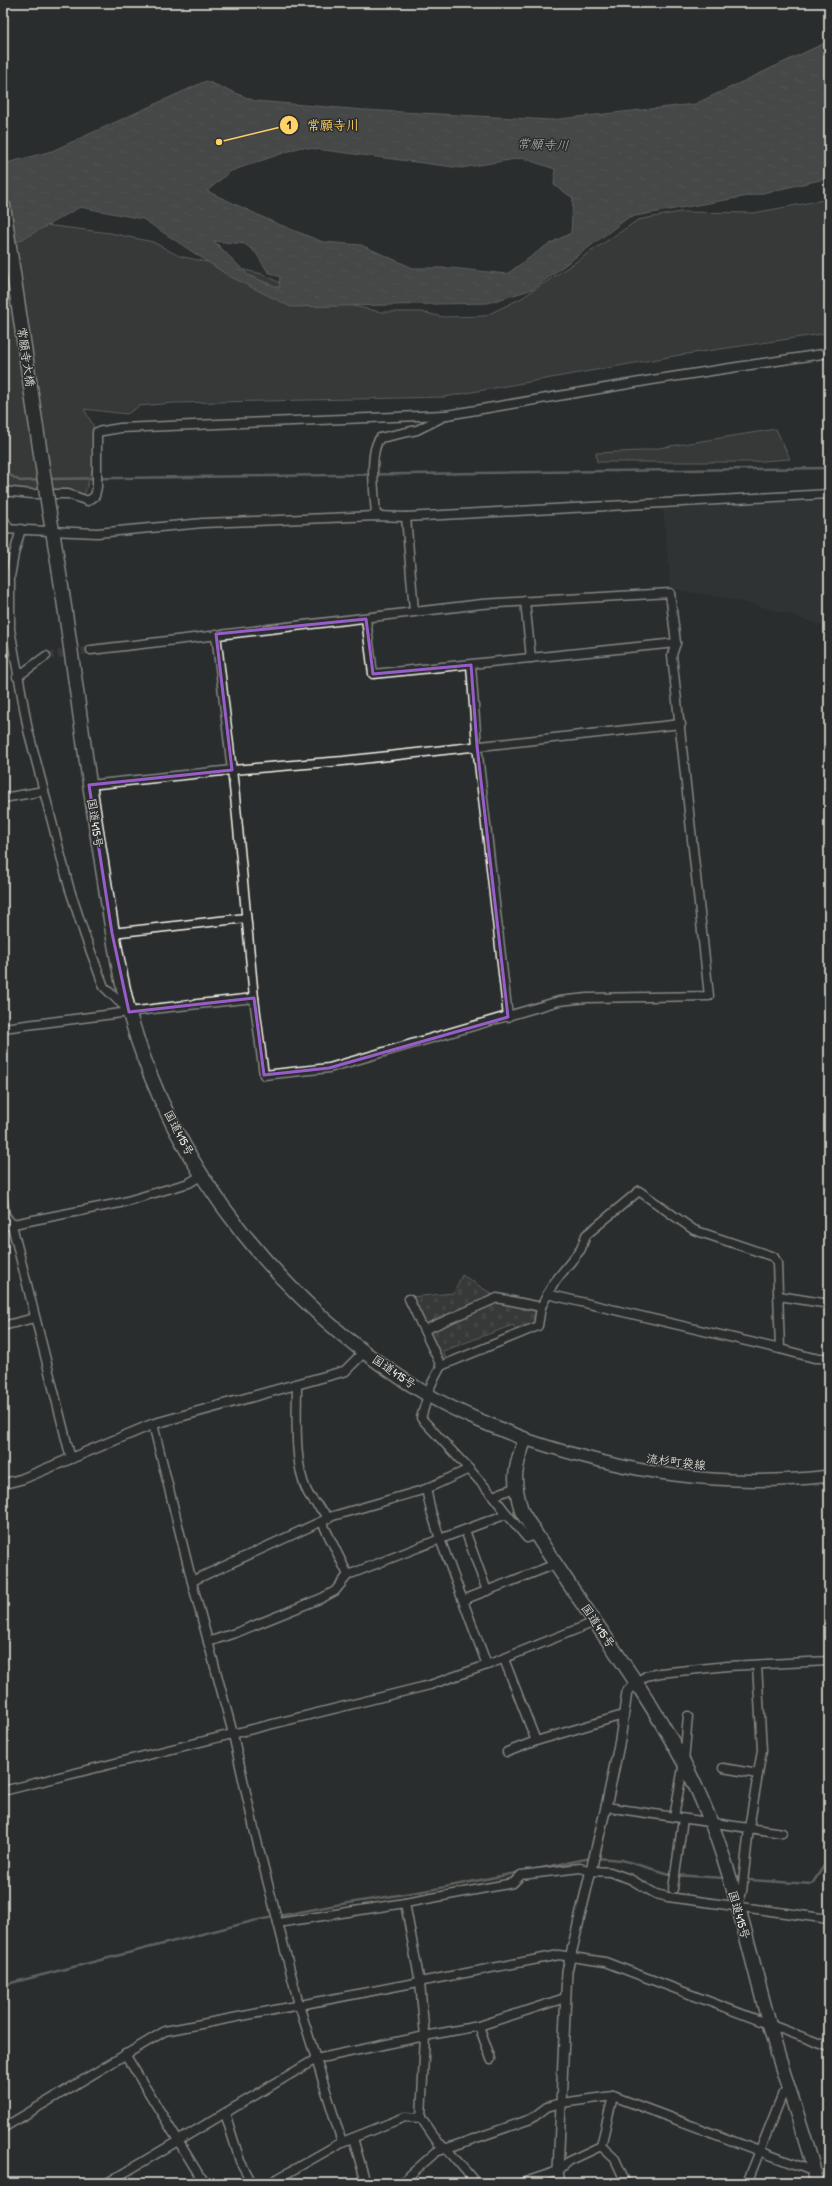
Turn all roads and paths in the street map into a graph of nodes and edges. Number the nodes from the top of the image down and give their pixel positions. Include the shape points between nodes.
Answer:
1 (3, 202) edge
2 (829, 353) edge
3 (447, 415) junction
4 (3, 491) edge
5 (829, 494) edge
6 (49, 511) joint
7 (376, 516) junction
8 (406, 516) junction
9 (3, 518) edge
10 (6, 529) edge
11 (21, 529) junction
12 (53, 532) junction
13 (525, 601) junction
14 (414, 611) junction
15 (366, 619) junction
16 (6, 629) edge
17 (216, 634) junction
18 (676, 643) junction
19 (91, 650) tunnel mouth
20 (46, 656) tunnel mouth
21 (531, 658) junction
22 (471, 665) junction
23 (17, 677) junction
24 (681, 724) junction
25 (477, 746) junction
26 (232, 770) junction
27 (89, 785) junction
28 (44, 791) junction
29 (3, 798) edge
30 (246, 918) junction
31 (112, 933) junction
32 (254, 998) junction
33 (129, 1012) junction
34 (508, 1017) junction
35 (3, 1028) edge
36 (202, 1175) junction
37 (3, 1200) edge
38 (12, 1225) junction
39 (3, 1226) edge
40 (547, 1294) junction
41 (779, 1296) junction
42 (409, 1299) dead end
43 (829, 1304) edge
44 (541, 1307) junction
45 (34, 1318) junction
46 (3, 1326) edge
47 (424, 1330) junction
48 (780, 1349) junction
49 (364, 1352) junction
50 (829, 1358) edge
51 (441, 1366) junction
52 (297, 1384) junction
53 (429, 1395) junction
54 (153, 1424) junction
55 (524, 1439) junction
56 (71, 1459) junction
57 (469, 1469) junction
58 (829, 1476) edge
59 (3, 1484) edge
60 (514, 1488) junction
61 (426, 1489) junction
62 (493, 1496) junction
63 (507, 1514) junction
64 (330, 1518) junction
65 (322, 1522) junction
66 (465, 1530) junction
67 (536, 1534) junction
68 (440, 1539) junction
69 (556, 1564) junction
70 (348, 1575) junction
71 (192, 1582) junction
72 (487, 1591) junction
73 (463, 1600) junction
74 (596, 1622) junction
75 (208, 1642) junction
76 (504, 1659) junction
77 (829, 1661) edge
78 (488, 1665) junction
79 (757, 1665) junction
80 (635, 1683) junction
81 (623, 1715) junction
82 (688, 1716) dead end
83 (233, 1734) junction
84 (536, 1741) junction
85 (507, 1752) dead end
86 (684, 1762) junction
87 (723, 1768) dead end
88 (758, 1774) junction
89 (3, 1791) edge
90 (606, 1807) junction
91 (674, 1817) junction
92 (683, 1818) junction
93 (711, 1822) junction
94 (748, 1828) junction
95 (782, 1833) dead end
96 (592, 1871) junction
97 (673, 1889) dead end
98 (405, 1902) junction
99 (737, 1906) junction
100 (829, 1919) edge
101 (278, 1923) junction
102 (571, 1955) junction
103 (420, 1983) junction
104 (565, 1998) junction
105 (299, 2005) junction
106 (769, 2024) junction
107 (479, 2026) junction
108 (425, 2036) junction
109 (829, 2047) edge
110 (125, 2054) junction
111 (316, 2059) junction
112 (491, 2059) dead end
113 (789, 2089) junction
114 (613, 2096) junction
115 (561, 2103) junction
116 (225, 2112) junction
117 (421, 2118) junction
118 (3, 2128) edge
119 (353, 2138) junction
120 (180, 2141) junction
121 (342, 2142) junction
122 (601, 2146) junction
123 (448, 2149) junction
124 (759, 2153) junction
125 (558, 2171) junction
126 (816, 2178) edge
127 (203, 2181) edge
128 (107, 2183) edge
129 (193, 2183) edge
130 (252, 2183) edge
131 (270, 2183) edge
132 (366, 2183) edge
133 (401, 2183) edge
134 (476, 2183) edge
135 (522, 2183) edge
136 (560, 2183) edge
137 (626, 2183) edge
138 (747, 2183) edge

1 - 6 highway, 常願寺大橋, bridge
2 - 3 street
3 - 4 street via 120,428 97,432 97,487 95,496 88,501 68,494
3 - 7 street via 417,430 380,438 375,444
5 - 8 street
6 - 12 highway, 国道415号
7 - 8 street
7 - 12 street via 203,523 97,533
8 - 14 street
9 - 10 street
10 - 11 street
11 - 12 street
11 - 16 street via 10,577
12 - 27 highway, 国道415号
13 - 14 street
13 - 18 street via 670,593
13 - 21 street
14 - 15 street
15 - 17 street
15 - 22 street via 373,674
16 - 23 street
17 - 19 street
17 - 26 street
18 - 21 street
18 - 24 street via 672,655
20 - 23 street
21 - 22 street
22 - 25 street
23 - 28 street
24 - 25 street
24 - 34 street via 708,996 587,998 559,1001
25 - 26 street
25 - 34 street
26 - 27 street
26 - 30 street
27 - 31 highway, 国道415号
28 - 29 street
28 - 33 street via 69,887 104,986
30 - 31 street
30 - 32 street
31 - 33 highway, 国道415号
32 - 33 street
32 - 34 street via 264,1075 328,1068
33 - 35 street
33 - 36 highway, 国道415号 via 144,1058 167,1111
36 - 38 street via 189,1183 120,1203
36 - 49 highway, 国道415号 via 241,1231 287,1283
37 - 38 street via 5,1215
38 - 39 street
38 - 45 street
40 - 41 street via 581,1249 586,1235 639,1191 694,1230 774,1257 777,1263
40 - 44 street
40 - 48 street
41 - 43 street
41 - 48 street
42 - 47 street
44 - 47 street via 497,1298
44 - 51 street via 538,1326
45 - 46 street
45 - 56 street
47 - 51 street
48 - 50 street via 814,1358
49 - 52 street via 345,1370
49 - 53 highway, 国道415号
51 - 53 street
52 - 54 street
52 - 64 street via 298,1449 304,1484 309,1496
53 - 55 highway, 国道415号 via 471,1417
53 - 57 street via 421,1418
54 - 56 street
54 - 71 street
55 - 58 main road, 流杉町袋線 via 573,1455 642,1472 693,1479 741,1481
55 - 60 highway, 国道415号 via 515,1467
56 - 59 street
57 - 61 street
57 - 62 street
60 - 62 street
60 - 67 highway, 国道415号 via 522,1512
61 - 64 street
61 - 68 street
62 - 63 street
63 - 66 street
63 - 67 street via 527,1538
64 - 65 street
65 - 70 street
65 - 71 street
66 - 68 street
66 - 72 street
67 - 69 highway, 国道415号
68 - 70 street
68 - 73 street
69 - 72 street
69 - 74 highway, 国道415号
70 - 75 street via 335,1591 322,1598
71 - 75 street
72 - 73 street
73 - 78 street
74 - 76 street
74 - 80 highway, 国道415号
75 - 83 street
76 - 78 street
76 - 84 street
77 - 79 street
78 - 83 street via 430,1685
79 - 80 street via 660,1673 646,1676
79 - 88 street via 762,1750
80 - 81 street via 627,1692
80 - 86 highway, 国道415号
81 - 84 street
81 - 90 street
82 - 86 street
83 - 89 street
83 - 101 street
84 - 85 street
86 - 91 street
86 - 93 highway, 国道415号
87 - 88 street
88 - 94 street
90 - 91 street
90 - 96 street
91 - 92 street
92 - 93 street
92 - 97 street
93 - 94 street
93 - 99 highway, 国道415号
94 - 95 street
94 - 99 street via 742,1892
96 - 98 street via 580,1868 521,1875 513,1883
96 - 99 street via 610,1872 630,1879 656,1894
96 - 102 street
98 - 101 street
98 - 103 street
99 - 100 street
99 - 106 highway, 国道415号
101 - 105 street
102 - 103 street via 559,1955
102 - 104 street
102 - 106 street via 606,1962
103 - 105 street
103 - 108 street
104 - 107 street
104 - 115 street
105 - 110 street via 165,2031
105 - 111 street
106 - 109 street
106 - 113 highway, 国道415号
107 - 108 street
107 - 112 street
108 - 111 street
108 - 117 street
110 - 118 street
110 - 120 street
111 - 116 street
111 - 121 street
113 - 124 street via 783,2093
113 - 126 highway, 国道415号
114 - 115 street
114 - 122 street
114 - 124 street
115 - 123 street via 547,2107 531,2119
115 - 125 street
116 - 120 street
116 - 130 street via 240,2160
117 - 119 street via 405,2117
117 - 123 street via 438,2143
119 - 121 street
119 - 132 street
120 - 127 street
120 - 128 street
121 - 131 street
122 - 125 street via 569,2161
122 - 137 street via 615,2159
123 - 133 street via 436,2152
123 - 134 street
124 - 126 street
124 - 138 street
125 - 135 street
125 - 136 street
127 - 129 street

